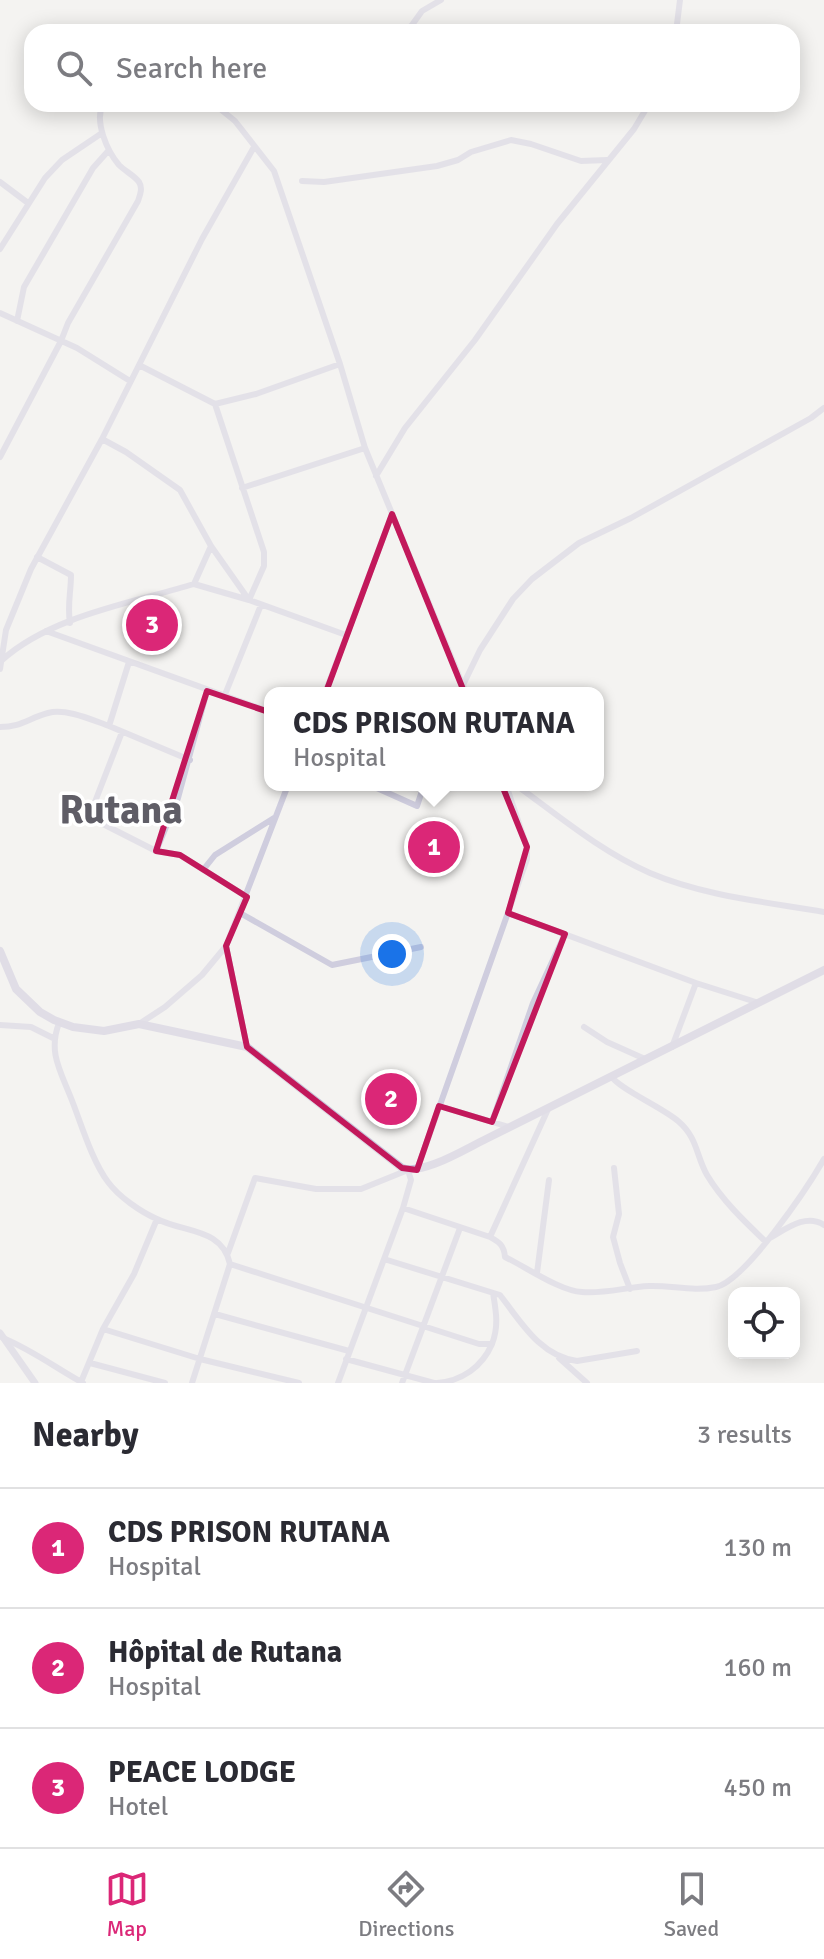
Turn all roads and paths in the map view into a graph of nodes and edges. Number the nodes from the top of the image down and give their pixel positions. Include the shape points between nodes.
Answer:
1 (441, 0) edge
2 (680, 0) edge
3 (413, 24) edge
4 (677, 24) edge
5 (100, 112) edge
6 (224, 112) edge
7 (644, 112) edge
8 (102, 133) junction
9 (254, 147) junction
10 (109, 150) junction
11 (607, 160) junction
12 (302, 181) dead end
13 (0, 182) edge
14 (28, 203) junction
15 (0, 249) edge
16 (0, 313) edge
17 (17, 321) junction
18 (61, 341) junction
19 (340, 364) junction
20 (139, 365) junction
21 (130, 381) junction
22 (215, 404) junction
23 (824, 408) edge
24 (102, 439) junction
25 (365, 448) junction
26 (0, 457) edge
27 (376, 476) junction
28 (242, 488) junction
29 (392, 514) junction
30 (211, 546) junction
31 (37, 557) junction
32 (194, 584) junction
33 (249, 600) junction
34 (261, 605) junction
35 (70, 623) junction
36 (3, 630) edge
37 (46, 631) junction
38 (346, 635) junction
39 (129, 662) junction
40 (1, 665) edge
41 (327, 687) edge
42 (463, 687) edge
43 (465, 687) edge
44 (207, 691) junction
45 (224, 697) junction
46 (264, 710) edge
47 (109, 726) junction
48 (0, 727) edge
49 (122, 732) junction
50 (190, 760) junction
51 (285, 791) edge
52 (383, 791) edge
53 (422, 791) edge
54 (508, 791) edge
55 (524, 791) edge
56 (274, 818) junction
57 (156, 851) junction
58 (203, 870) junction
59 (247, 897) junction
60 (824, 912) edge
61 (240, 913) junction
62 (508, 913) junction
63 (565, 934) junction
64 (226, 946) junction
65 (421, 947) dead end
66 (0, 951) edge
67 (824, 970) edge
68 (696, 983) junction
69 (759, 1003) junction
70 (59, 1023) junction
71 (139, 1024) junction
72 (0, 1025) edge
73 (584, 1027) dead end
74 (53, 1038) junction
75 (247, 1047) junction
76 (672, 1047) junction
77 (645, 1059) junction
78 (611, 1076) junction
79 (439, 1106) junction
80 (549, 1107) junction
81 (492, 1122) junction
82 (509, 1127) junction
83 (824, 1159) edge
84 (614, 1168) dead end
85 (413, 1170) junction
86 (549, 1180) dead end
87 (403, 1208) junction
88 (157, 1219) junction
89 (824, 1225) edge
90 (460, 1228) junction
91 (490, 1237) junction
92 (766, 1240) junction
93 (227, 1254) junction
94 (384, 1259) junction
95 (230, 1264) junction
96 (537, 1273) junction
97 (442, 1277) junction
98 (630, 1289) junction
99 (493, 1293) junction
100 (365, 1309) junction
101 (215, 1314) junction
102 (424, 1327) junction
103 (103, 1329) junction
104 (2, 1336) edge
105 (492, 1344) junction
106 (349, 1351) junction
107 (637, 1351) dead end
108 (556, 1355) junction
109 (200, 1359) junction
110 (346, 1359) junction
111 (90, 1363) junction
112 (405, 1373) junction
113 (82, 1382) edge
114 (35, 1383) edge
115 (165, 1383) edge
116 (192, 1383) edge
117 (299, 1383) edge
118 (338, 1383) edge
119 (402, 1383) edge
120 (436, 1383) edge
121 (587, 1383) edge

1 - 3 street
2 - 4 street
5 - 8 street
6 - 9 street
7 - 11 street
8 - 10 street
8 - 14 street via 62,160
9 - 19 street via 274,171
9 - 20 street
10 - 17 street via 93,168 24,287
10 - 18 street via 141,190
11 - 12 street via 581,161 511,140 437,166
11 - 27 street via 405,428
13 - 14 street
14 - 15 street
16 - 17 street
17 - 18 street
18 - 21 street
18 - 26 street
19 - 22 street
19 - 25 street
20 - 21 street
20 - 22 street
21 - 24 street
22 - 28 street
23 - 43 street via 579,543 513,599 480,650
24 - 30 street via 180,490
24 - 31 street
25 - 27 street
25 - 28 street
27 - 29 street
28 - 33 street via 264,552 264,566
29 - 38 street
29 - 42 street
30 - 32 street
30 - 33 street
31 - 35 street via 71,575
31 - 36 street
32 - 33 street
32 - 35 street
33 - 34 street
34 - 38 street
34 - 45 street
35 - 37 street
36 - 40 street
37 - 39 street
37 - 40 street via 19,645
38 - 41 street
39 - 44 street
39 - 47 street
44 - 45 street
44 - 50 street
45 - 46 street
47 - 48 street via 50,712 16,727
47 - 49 street
49 - 50 street
49 - 57 street via 93,816
50 - 57 street
51 - 56 street
52 - 53 street via 417,806
54 - 62 street via 527,859
55 - 60 street via 604,849 651,874 711,892
56 - 58 street via 215,855
56 - 59 street
57 - 58 street via 180,855
58 - 59 street
59 - 61 street
61 - 64 street
61 - 65 street via 332,965
62 - 63 street
62 - 79 street
63 - 68 street
63 - 81 street via 533,1003
64 - 71 street via 202,975
64 - 75 street
66 - 70 main road via 16,989
67 - 69 main road
68 - 69 street
68 - 76 street
69 - 76 main road
70 - 71 main road via 104,1031
70 - 74 street
71 - 75 main road
72 - 74 street via 31,1027
73 - 77 street
74 - 88 street via 54,1055 108,1182
75 - 85 main road via 402,1168
76 - 77 main road
77 - 78 main road
78 - 80 main road
78 - 92 street via 679,1122 719,1193
79 - 81 street
79 - 85 street
80 - 82 main road
80 - 91 street
81 - 82 street
82 - 85 main road
83 - 92 street
84 - 98 street via 619,1214 613,1237
85 - 87 street
85 - 93 street via 361,1189 316,1189 255,1178
86 - 96 street
87 - 90 street
87 - 94 street
88 - 93 street via 215,1239
88 - 103 street
89 - 92 street via 817,1220 800,1222
90 - 91 street
90 - 97 street
91 - 96 street via 505,1249 505,1257
92 - 98 street via 753,1259 717,1287
93 - 95 street
94 - 97 street
94 - 100 street
95 - 100 street
95 - 101 street
96 - 98 street via 581,1292
97 - 99 street
97 - 102 street
99 - 105 street via 498,1319
99 - 108 street
100 - 102 street
100 - 106 street
101 - 106 street
101 - 109 street
102 - 105 street
102 - 112 street
103 - 109 street
103 - 111 street
104 - 113 street
104 - 114 street
105 - 120 street via 476,1369
106 - 110 street
107 - 108 street via 577,1361
108 - 121 street
109 - 116 street
109 - 117 street
110 - 112 street
110 - 118 street
111 - 113 street
111 - 115 street
112 - 119 street
112 - 120 street

